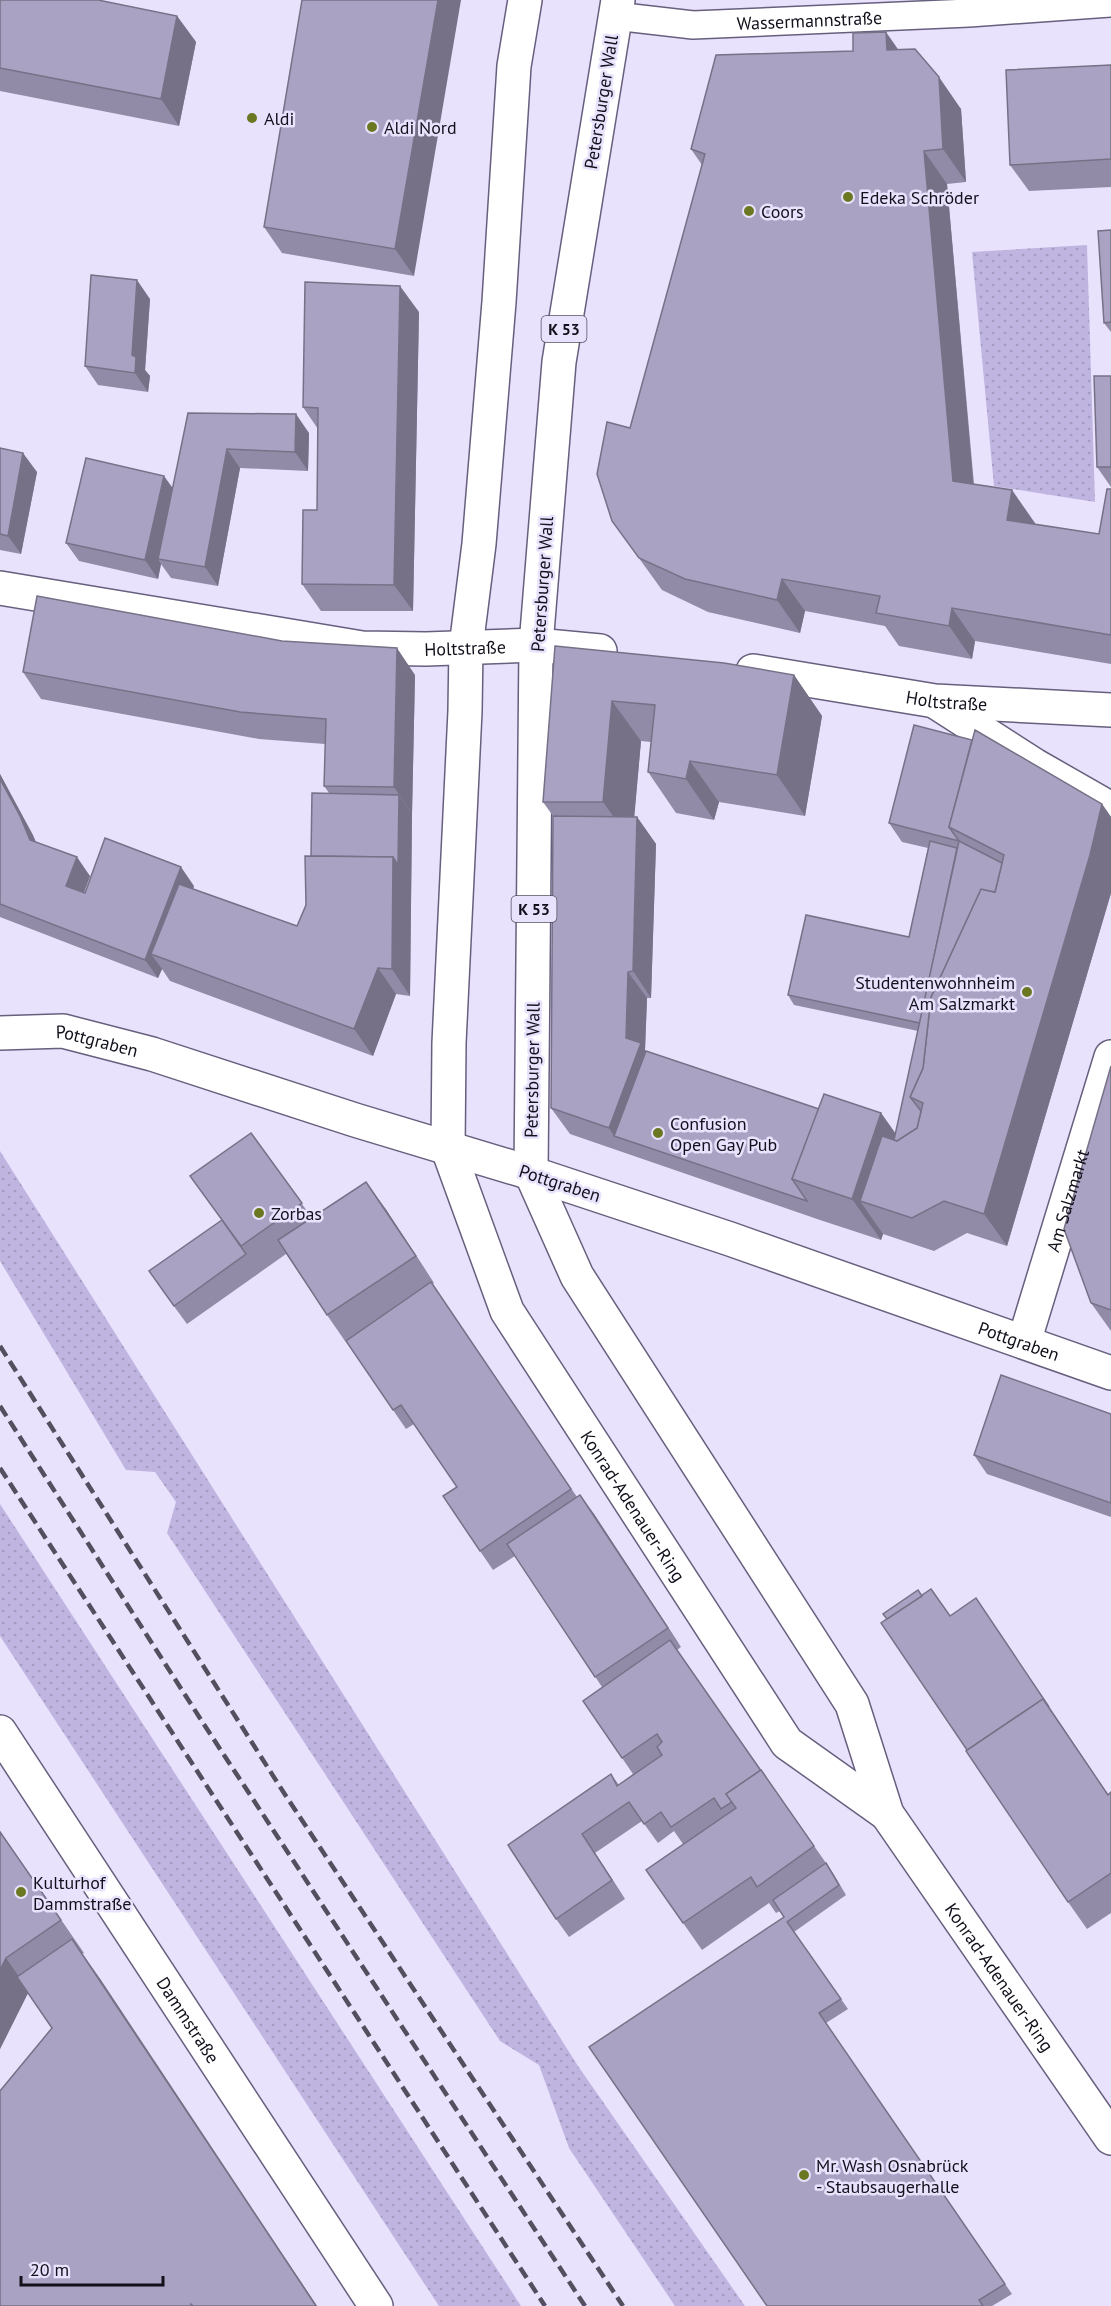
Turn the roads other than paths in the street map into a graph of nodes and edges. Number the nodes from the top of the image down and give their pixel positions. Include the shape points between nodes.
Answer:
1 (525, 0) edge
2 (1111, 3) edge
3 (616, 8) edge
4 (0, 588) edge
5 (536, 645) junction
6 (466, 647) junction
7 (626, 654) edge
8 (725, 666) edge
9 (935, 701) junction
10 (1111, 710) edge
11 (1111, 809) edge
12 (0, 1033) edge
13 (1111, 1058) edge
14 (448, 1149) junction
15 (531, 1173) junction
16 (1024, 1342) junction
17 (1111, 1373) edge
18 (0, 1732) edge
19 (887, 1814) junction
20 (1111, 2138) edge
21 (376, 2306) edge

1 - 6 main road via 514,66 499,302 479,544
2 - 3 street, Wassermannstraße via 693,25
3 - 5 main road, Petersburger Wall / K 53 via 559,362
4 - 6 main road, Holtstraße via 362,648
5 - 6 main road, Holtstraße
5 - 7 main road, Holtstraße
5 - 15 main road, Petersburger Wall / K 53
6 - 14 main road
8 - 9 main road, Holtstraße
9 - 10 main road, Holtstraße
9 - 11 main road
12 - 14 main road, Pottgraben via 63,1031 152,1054
13 - 16 main road, Am Salzmarkt
14 - 15 main road, Pottgraben
14 - 19 main road, Konrad-Adenauer-Ring via 507,1311 787,1743
15 - 16 main road, Pottgraben
15 - 19 main road, Konrad-Adenauer-Ring via 576,1276 852,1704
16 - 17 main road, Pottgraben
18 - 21 main road, Dammstraße
19 - 20 main road, Konrad-Adenauer-Ring

